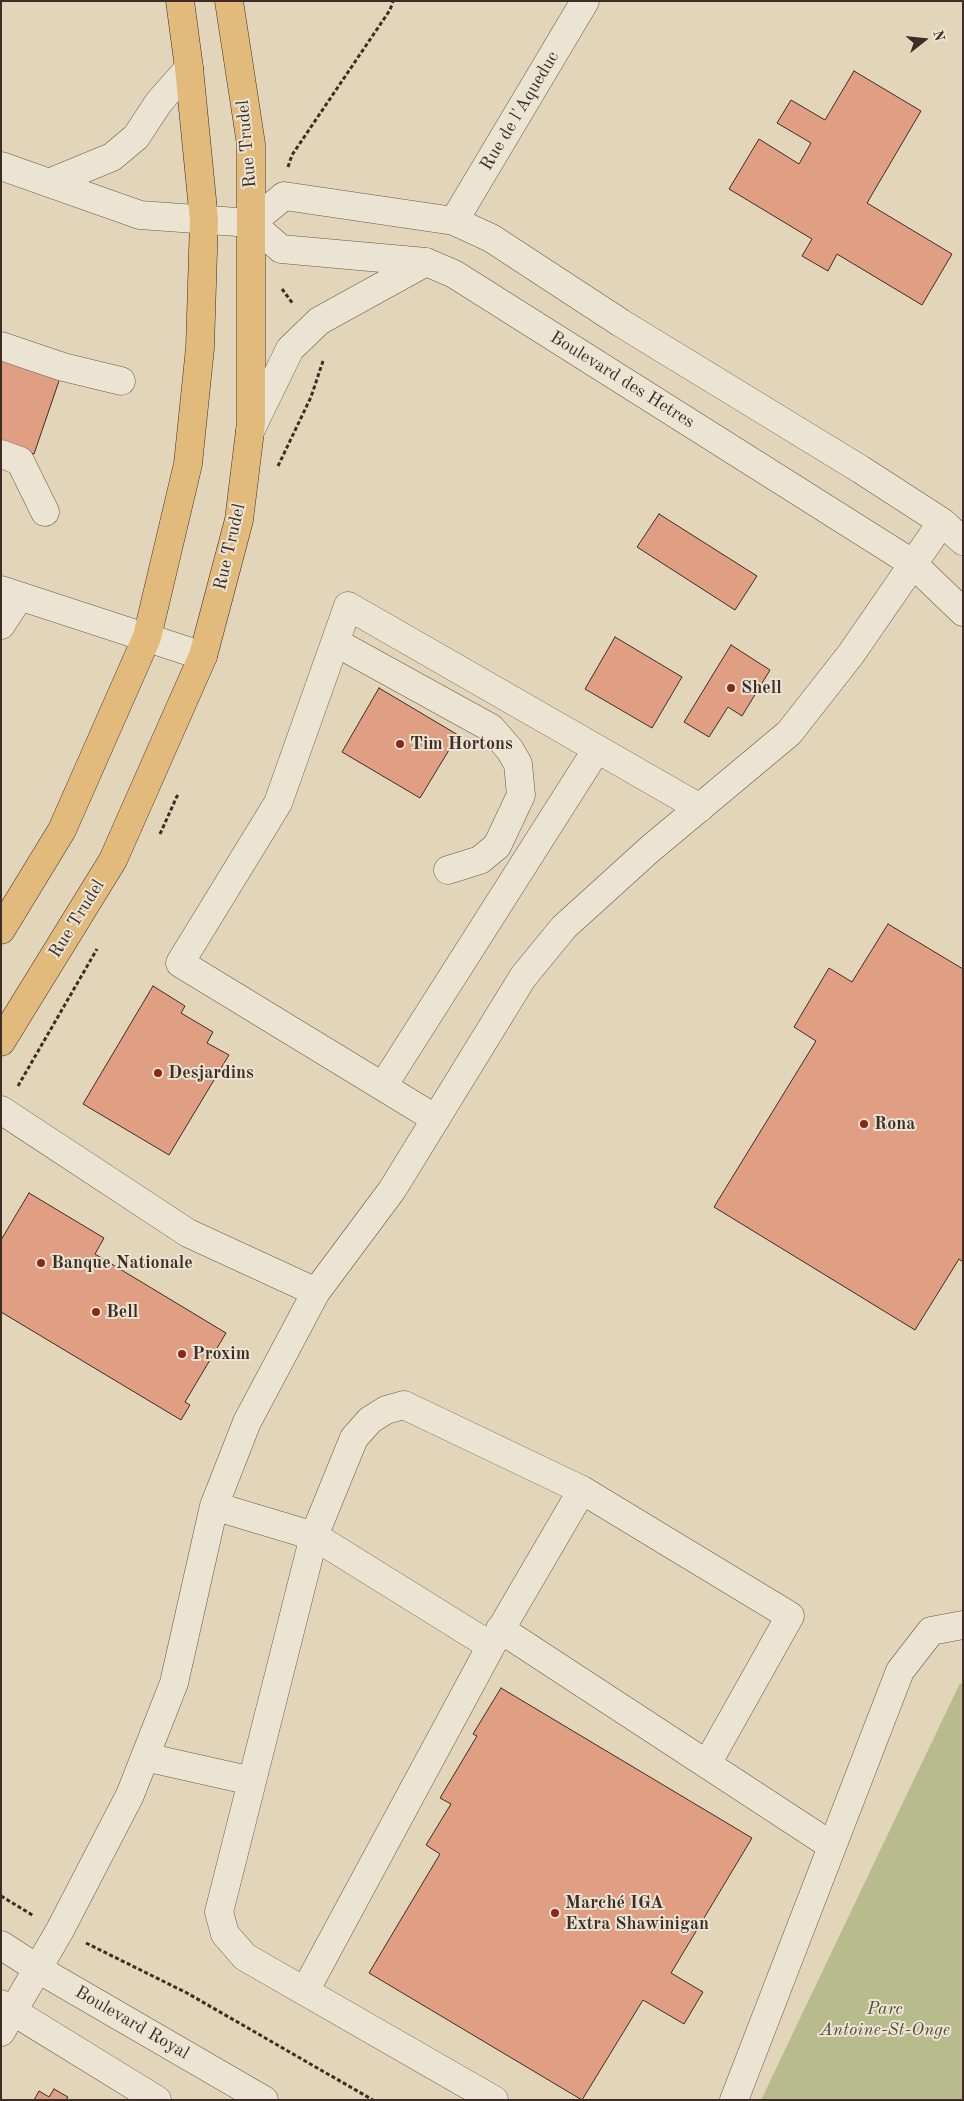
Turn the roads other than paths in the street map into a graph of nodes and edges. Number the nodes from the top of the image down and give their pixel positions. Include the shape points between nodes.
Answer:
1 (180, 1) edge
2 (229, 1) edge
3 (585, 1) edge
4 (189, 68) junction
5 (1, 166) edge
6 (49, 183) junction
7 (204, 220) junction
8 (454, 221) junction
9 (251, 223) junction
10 (426, 262) junction
11 (1, 346) edge
12 (121, 382) dead end
13 (250, 431) junction
14 (1, 454) edge
15 (45, 512) dead end
16 (942, 522) junction
17 (963, 541) edge
18 (912, 563) junction
19 (10, 593) edge
20 (963, 612) edge
21 (1, 625) edge
22 (147, 637) junction
23 (335, 642) junction
24 (203, 656) junction
25 (597, 749) junction
26 (700, 808) junction
27 (448, 870) dead end
28 (1, 930) edge
29 (1, 1042) edge
30 (382, 1086) junction
31 (1, 1110) edge
32 (436, 1119) junction
33 (316, 1292) junction
34 (582, 1490) junction
35 (214, 1506) junction
36 (314, 1536) junction
37 (963, 1625) edge
38 (496, 1638) junction
39 (145, 1757) junction
40 (707, 1764) junction
41 (252, 1781) junction
42 (832, 1846) junction
43 (1, 1945) edge
44 (38, 1969) junction
45 (305, 1991) junction
46 (5, 2016) edge
47 (157, 2100) edge
48 (264, 2100) edge
49 (494, 2100) edge
50 (734, 2100) edge

1 - 4 main road
2 - 9 main road, Rue Trudel via 251,144
3 - 8 street, Rue de l'Aqueduc
4 - 6 street via 159,102 136,137 112,157
4 - 7 main road
5 - 6 street
6 - 7 street via 140,216
7 - 9 street
7 - 22 main road via 200,348 188,464
8 - 9 street via 284,196
8 - 16 street via 491,238 621,323
9 - 10 street, Boulevard des Hetres via 281,249
9 - 13 main road, Rue Trudel
10 - 13 street via 319,321 290,349
10 - 18 street, Boulevard des Hetres via 454,274
11 - 12 street
13 - 24 main road, Rue Trudel via 239,520
14 - 15 street via 20,461
16 - 17 street
16 - 18 street
18 - 20 street, Boulevard des Hetres
18 - 26 street via 851,654 789,734
19 - 21 street
19 - 22 street
22 - 24 street
22 - 28 main road via 62,830
23 - 25 street via 348,606
23 - 27 street via 491,728 518,764 521,794 497,846 480,860
23 - 30 street via 278,803 180,963
24 - 29 main road, Rue Trudel via 113,860
25 - 26 street
25 - 30 street
26 - 32 street via 564,927 523,978
30 - 32 street
31 - 33 street via 188,1233
32 - 33 street via 392,1190
33 - 35 street via 247,1422
34 - 36 street via 404,1405 386,1410 370,1420 354,1438
34 - 38 street
34 - 40 street via 790,1616
35 - 36 street
35 - 39 street via 174,1683
36 - 38 street
36 - 41 street
37 - 42 street via 931,1631 900,1671
38 - 40 street
38 - 45 street
39 - 41 street
39 - 44 street via 130,1795
40 - 42 street
41 - 45 street via 219,1912 225,1934 245,1957
42 - 50 street
43 - 44 street, Boulevard Royal
44 - 46 street
44 - 48 street, Boulevard Royal
45 - 49 street
46 - 47 street

